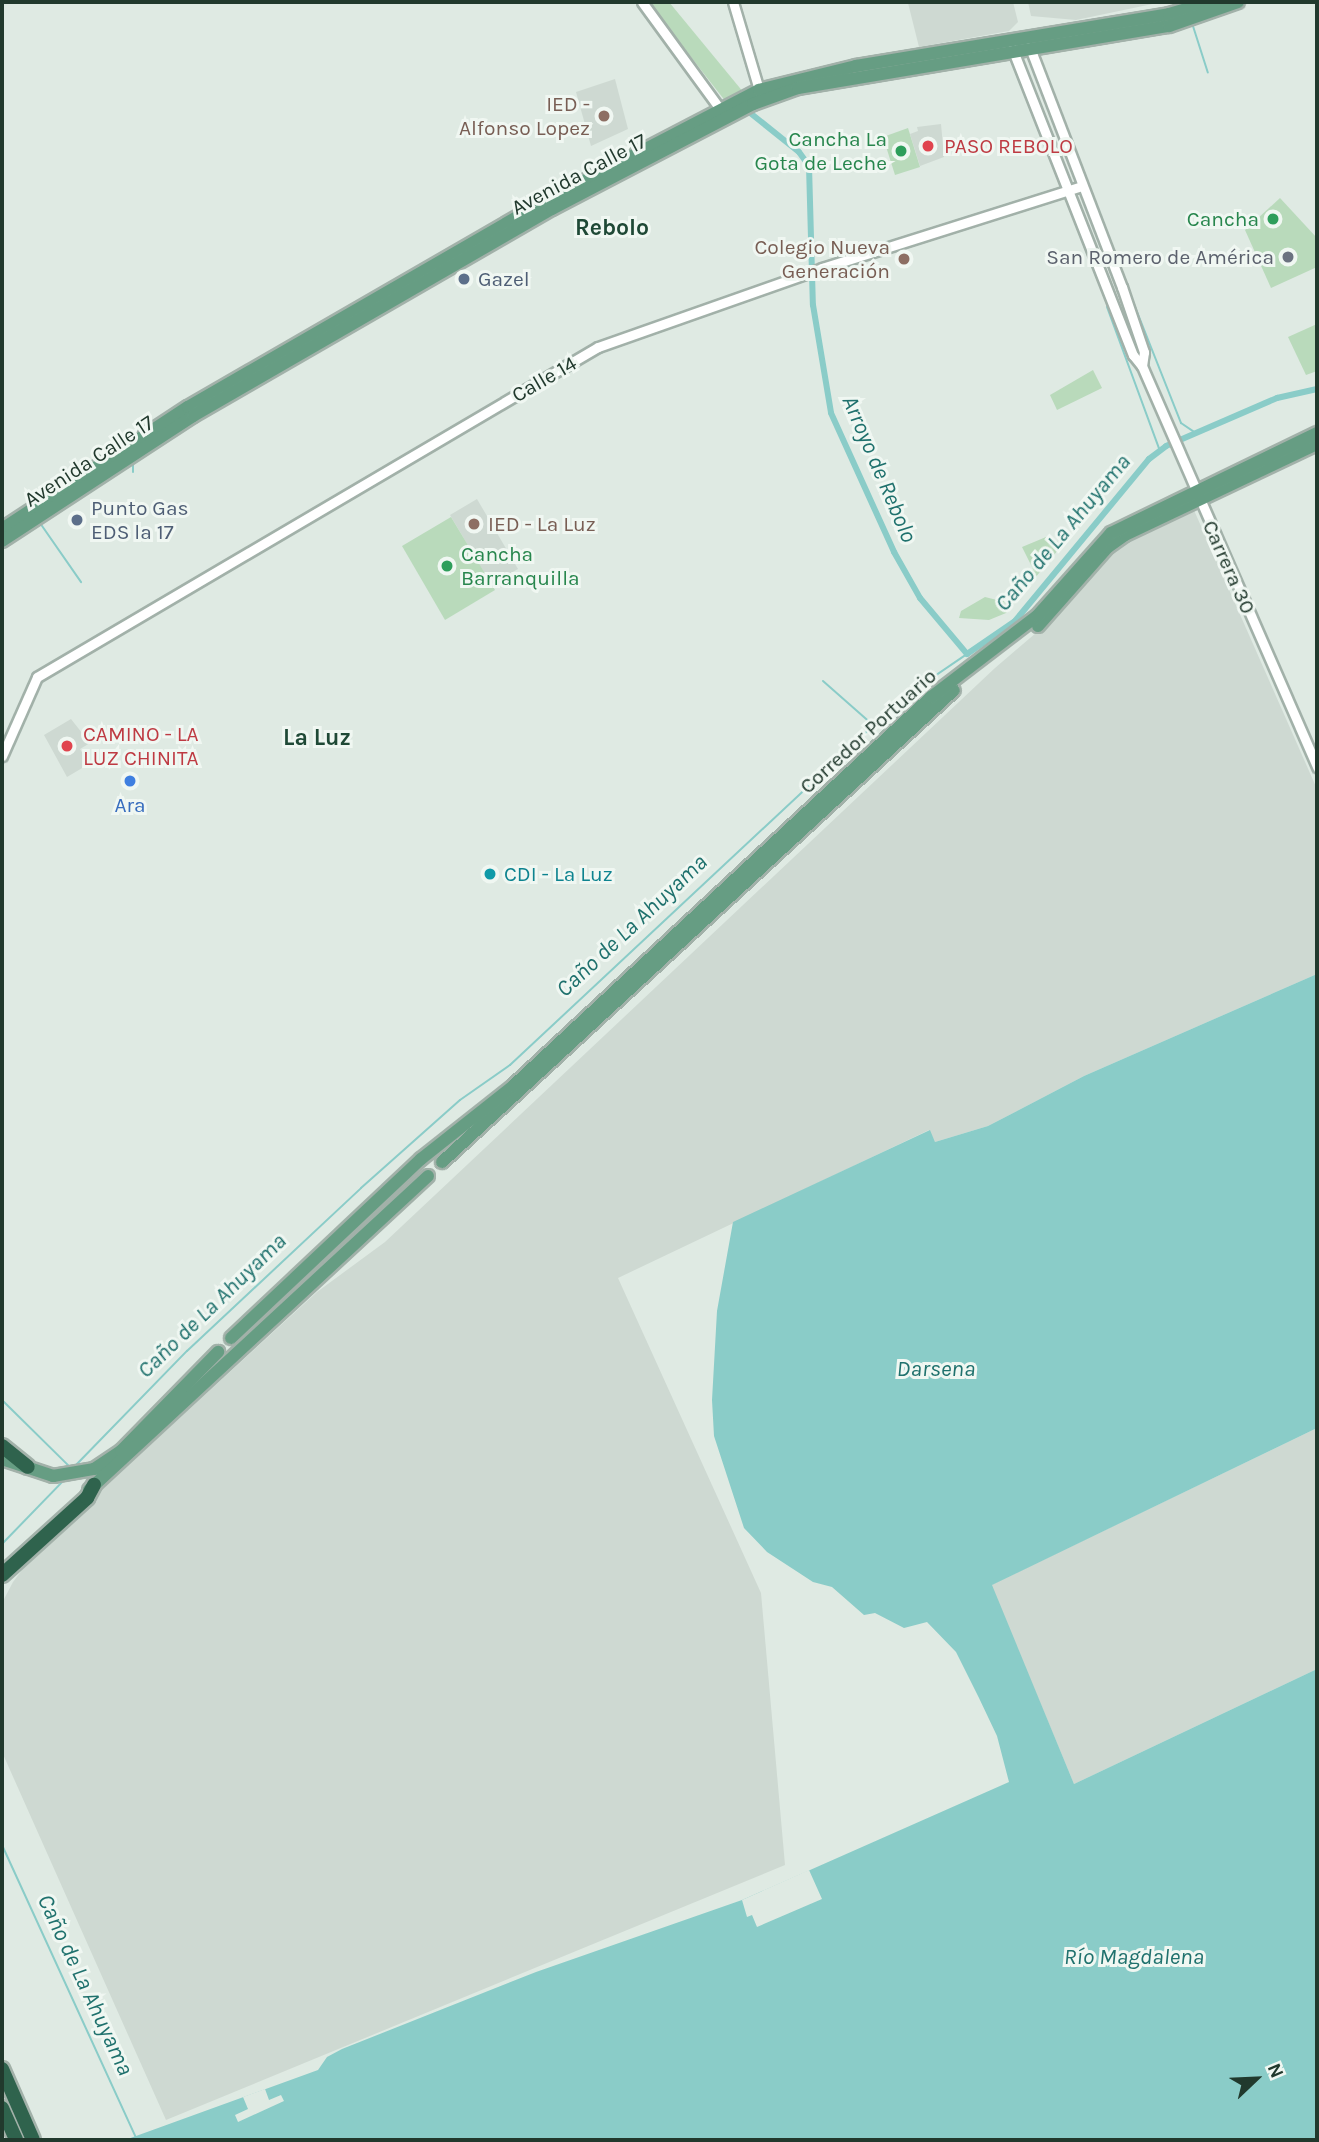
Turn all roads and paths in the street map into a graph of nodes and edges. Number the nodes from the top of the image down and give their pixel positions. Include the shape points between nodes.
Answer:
1 (642, 2) edge
2 (733, 2) edge
3 (1210, 2) edge
4 (1238, 2) edge
5 (1190, 15) junction
6 (1029, 43) junction
7 (1011, 46) junction
8 (753, 97) junction
9 (729, 109) junction
10 (1082, 186) junction
11 (1067, 191) junction
12 (1142, 366) junction
13 (1317, 433) edge
14 (1317, 444) edge
15 (1198, 495) junction
16 (34, 514) junction
17 (2, 529) edge
18 (2, 541) edge
19 (2, 756) edge
20 (1317, 767) edge
21 (515, 1090) junction
22 (442, 1162) dead end
23 (428, 1176) dead end
24 (232, 1338) dead end
25 (218, 1352) dead end
26 (2, 1446) edge
27 (2, 1459) edge
28 (34, 1469) junction
29 (94, 1485) junction
30 (2, 1566) edge
31 (2, 1575) edge
32 (2, 2069) edge
33 (2, 2108) edge
34 (16, 2140) edge
35 (33, 2140) edge

1 - 9 street
2 - 8 street
3 - 5 main road, Avenida Calle 17
4 - 5 main road, Avenida Calle 17
5 - 6 main road, Avenida Calle 17
6 - 7 main road, Avenida Calle 17
6 - 10 street, Carrera 30
7 - 8 main road, Avenida Calle 17
7 - 11 street, Carrera 30
8 - 9 main road, Avenida Calle 17
9 - 16 main road, Avenida Calle 17 via 538,205 188,407 142,444
10 - 11 street, Calle 14
10 - 12 street, Carrera 30 via 1144,352
11 - 12 street, Carrera 30 via 1133,355
11 - 19 street, Calle 14 via 819,269 598,347 37,677
12 - 15 street, Carrera 30
13 - 15 main road, Corredor Portuario
14 - 15 main road, Corredor Portuario
15 - 20 street, Carrera 30
15 - 21 main road, Corredor Portuario via 1108,547 1057,608 937,703
16 - 17 main road, Avenida Calle 17
16 - 18 main road, Avenida Calle 17
21 - 22 main road
21 - 24 main road via 421,1159
23 - 29 main road
25 - 28 main road via 121,1451 81,1474 53,1476
26 - 28 highway
27 - 28 main road
29 - 30 main road
29 - 31 highway via 88,1497
32 - 35 highway
33 - 34 highway

